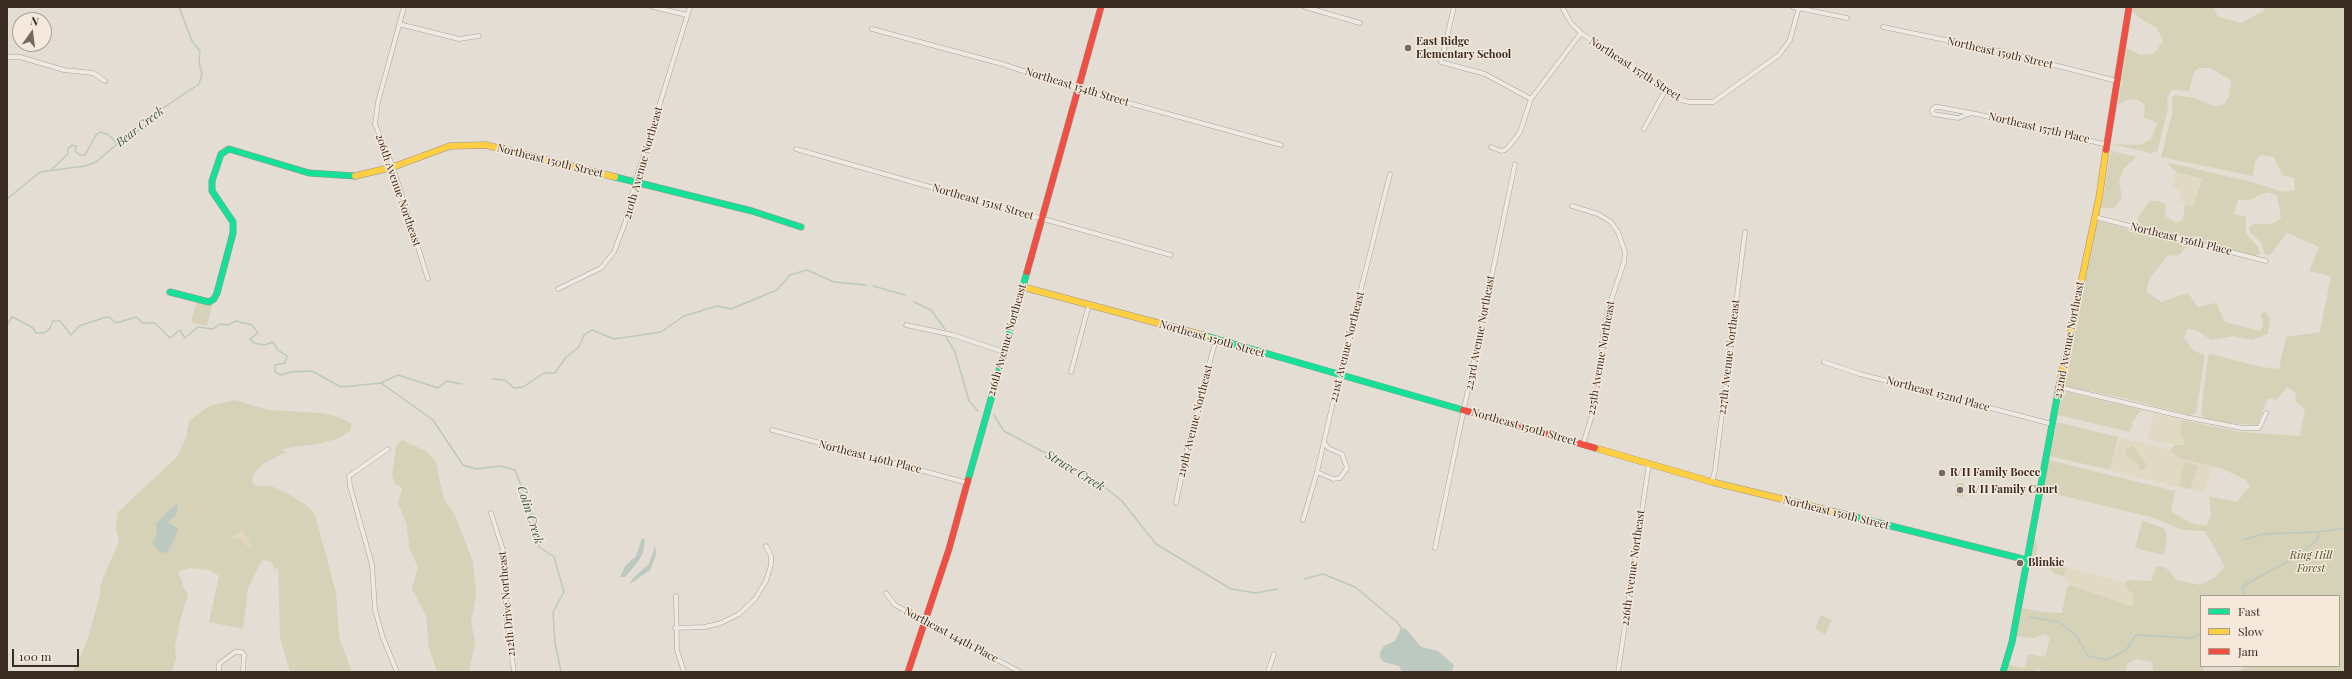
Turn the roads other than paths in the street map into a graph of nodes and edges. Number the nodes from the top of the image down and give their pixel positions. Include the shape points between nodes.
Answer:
1 (404, 7) edge
2 (653, 7) edge
3 (690, 7) edge
4 (1101, 7) edge
5 (1304, 7) edge
6 (1454, 7) edge
7 (1562, 7) edge
8 (1793, 7) edge
9 (2129, 7) edge
10 (1799, 8) edge
11 (687, 15) junction
12 (1847, 18) dead end
13 (1360, 23) dead end
14 (399, 24) junction
15 (1883, 27) dead end
16 (872, 29) dead end
17 (1581, 34) junction
18 (479, 36) dead end
19 (7, 57) edge
20 (105, 81) dead end
21 (2117, 81) junction
22 (1079, 87) junction
23 (1666, 91) junction
24 (1531, 99) junction
25 (1971, 113) junction
26 (1644, 129) dead end
27 (1281, 145) dead end
28 (2108, 145) junction
29 (1491, 147) dead end
30 (796, 149) dead end
31 (1515, 164) dead end
32 (393, 168) junction
33 (1390, 174) dead end
34 (635, 183) junction
35 (1572, 206) dead end
36 (2095, 217) junction
37 (1042, 219) junction
38 (801, 227) dead end
39 (1745, 232) dead end
40 (1171, 255) dead end
41 (2266, 261) dead end
42 (428, 279) dead end
43 (1023, 287) junction
44 (558, 289) dead end
45 (170, 292) dead end
46 (1090, 304) junction
47 (906, 325) dead end
48 (1216, 339) junction
49 (1004, 352) junction
50 (1824, 362) dead end
51 (1070, 372) dead end
52 (1339, 376) junction
53 (2059, 387) junction
54 (1465, 411) junction
55 (2266, 413) dead end
56 (2052, 424) junction
57 (772, 430) dead end
58 (1324, 442) junction
59 (1583, 444) junction
60 (388, 449) dead end
61 (1649, 463) junction
62 (1317, 472) junction
63 (1712, 482) junction
64 (968, 483) junction
65 (1176, 503) dead end
66 (491, 513) dead end
67 (1303, 520) dead end
68 (766, 546) dead end
69 (1435, 548) dead end
70 (2027, 560) junction
71 (886, 593) dead end
72 (676, 596) dead end
73 (926, 622) junction
74 (675, 628) junction
75 (1274, 654) dead end
76 (219, 672) edge
77 (242, 672) edge
78 (396, 672) edge
79 (514, 672) edge
80 (684, 672) edge
81 (908, 672) edge
82 (1020, 672) edge
83 (1268, 672) edge
84 (1618, 672) edge
85 (2003, 672) edge

1 - 14 street, 206th Avenue Northeast
2 - 11 street
3 - 11 street, 210th Avenue Northeast
4 - 22 street, 216th Avenue Northeast
5 - 13 street
6 - 24 street via 1441,62 1485,74
7 - 17 street
8 - 10 street
9 - 21 street, 232nd Avenue Northeast
10 - 12 street
10 - 23 street, Northeast 157th Street via 1790,40 1779,55 1713,102 1689,102 1678,99
11 - 34 street, 210th Avenue Northeast
14 - 18 street via 459,39
14 - 32 street, 206th Avenue Northeast via 378,102 375,124
15 - 21 street, Northeast 159th Street via 2003,52
16 - 22 street, Northeast 154th Street
17 - 23 street, Northeast 157th Street
17 - 24 street
19 - 20 street via 20,57 64,70 93,72
21 - 28 street, 232nd Avenue Northeast
22 - 27 street, Northeast 154th Street
22 - 37 street, 216th Avenue Northeast
23 - 26 street
24 - 29 street via 1520,132 1511,144 1501,151
25 - 25 street, Northeast 157th Place via 1939,107 1932,110 1933,114 1958,118
25 - 28 street, Northeast 157th Place
28 - 36 street, 232nd Avenue Northeast
30 - 37 street, Northeast 151st Street
31 - 54 street, 223rd Avenue Northeast
32 - 34 street, Northeast 150th Street via 450,146 486,145
32 - 42 street, 206th Avenue Northeast
32 - 45 street, Northeast 150th Street via 348,177 309,173 229,150 221,154 216,165 212,191 233,222 233,233 217,293 214,300 209,302
33 - 52 street, 221st Avenue Northeast
34 - 38 street, Northeast 150th Street via 752,211
34 - 44 street, 210th Avenue Northeast via 619,240 606,264
35 - 59 street, 225th Avenue Northeast via 1598,214 1611,222 1618,232 1625,252 1608,310 1594,409
36 - 41 street, Northeast 156th Place
36 - 53 street, 232nd Avenue Northeast
37 - 40 street, Northeast 151st Street
37 - 43 street, 216th Avenue Northeast
39 - 63 street, 227th Avenue Northeast
43 - 46 street, Northeast 150th Street
43 - 49 street, 216th Avenue Northeast
46 - 48 street, Northeast 150th Street
46 - 51 street
47 - 49 street via 953,335
48 - 52 street, Northeast 150th Street
48 - 65 street, 219th Avenue Northeast via 1188,444
49 - 64 street, 216th Avenue Northeast
50 - 56 street, Northeast 152nd Place via 1860,374
52 - 54 street, Northeast 150th Street
52 - 58 street, 221st Avenue Northeast
53 - 55 street via 2242,428 2259,428
53 - 56 street, 232nd Avenue Northeast
54 - 59 street, Northeast 150th Street
54 - 69 street, 223rd Avenue Northeast
56 - 70 street, 232nd Avenue Northeast
57 - 64 street, Northeast 146th Place
58 - 62 street, 221st Avenue Northeast
58 - 62 street via 1328,448 1342,454 1347,468 1340,478 1333,479
59 - 61 street, Northeast 150th Street
60 - 78 street via 349,476 372,565 375,610
61 - 63 street, Northeast 150th Street
61 - 84 street, 226th Avenue Northeast
62 - 67 street, 221st Avenue Northeast
63 - 70 street, Northeast 150th Street
64 - 73 street, 216th Avenue Northeast
66 - 79 street, 212th Drive Northeast via 503,550 507,621
68 - 74 street via 771,556 771,565 766,581 755,599 739,614 721,624
70 - 85 street, 232nd Avenue Northeast via 2012,642
71 - 73 street, Northeast 144th Place via 895,605
72 - 74 street
73 - 81 street, 216th Avenue Northeast
73 - 82 street, Northeast 144th Place
74 - 80 street via 676,650
75 - 83 street
76 - 77 street via 218,664 235,652 242,652

